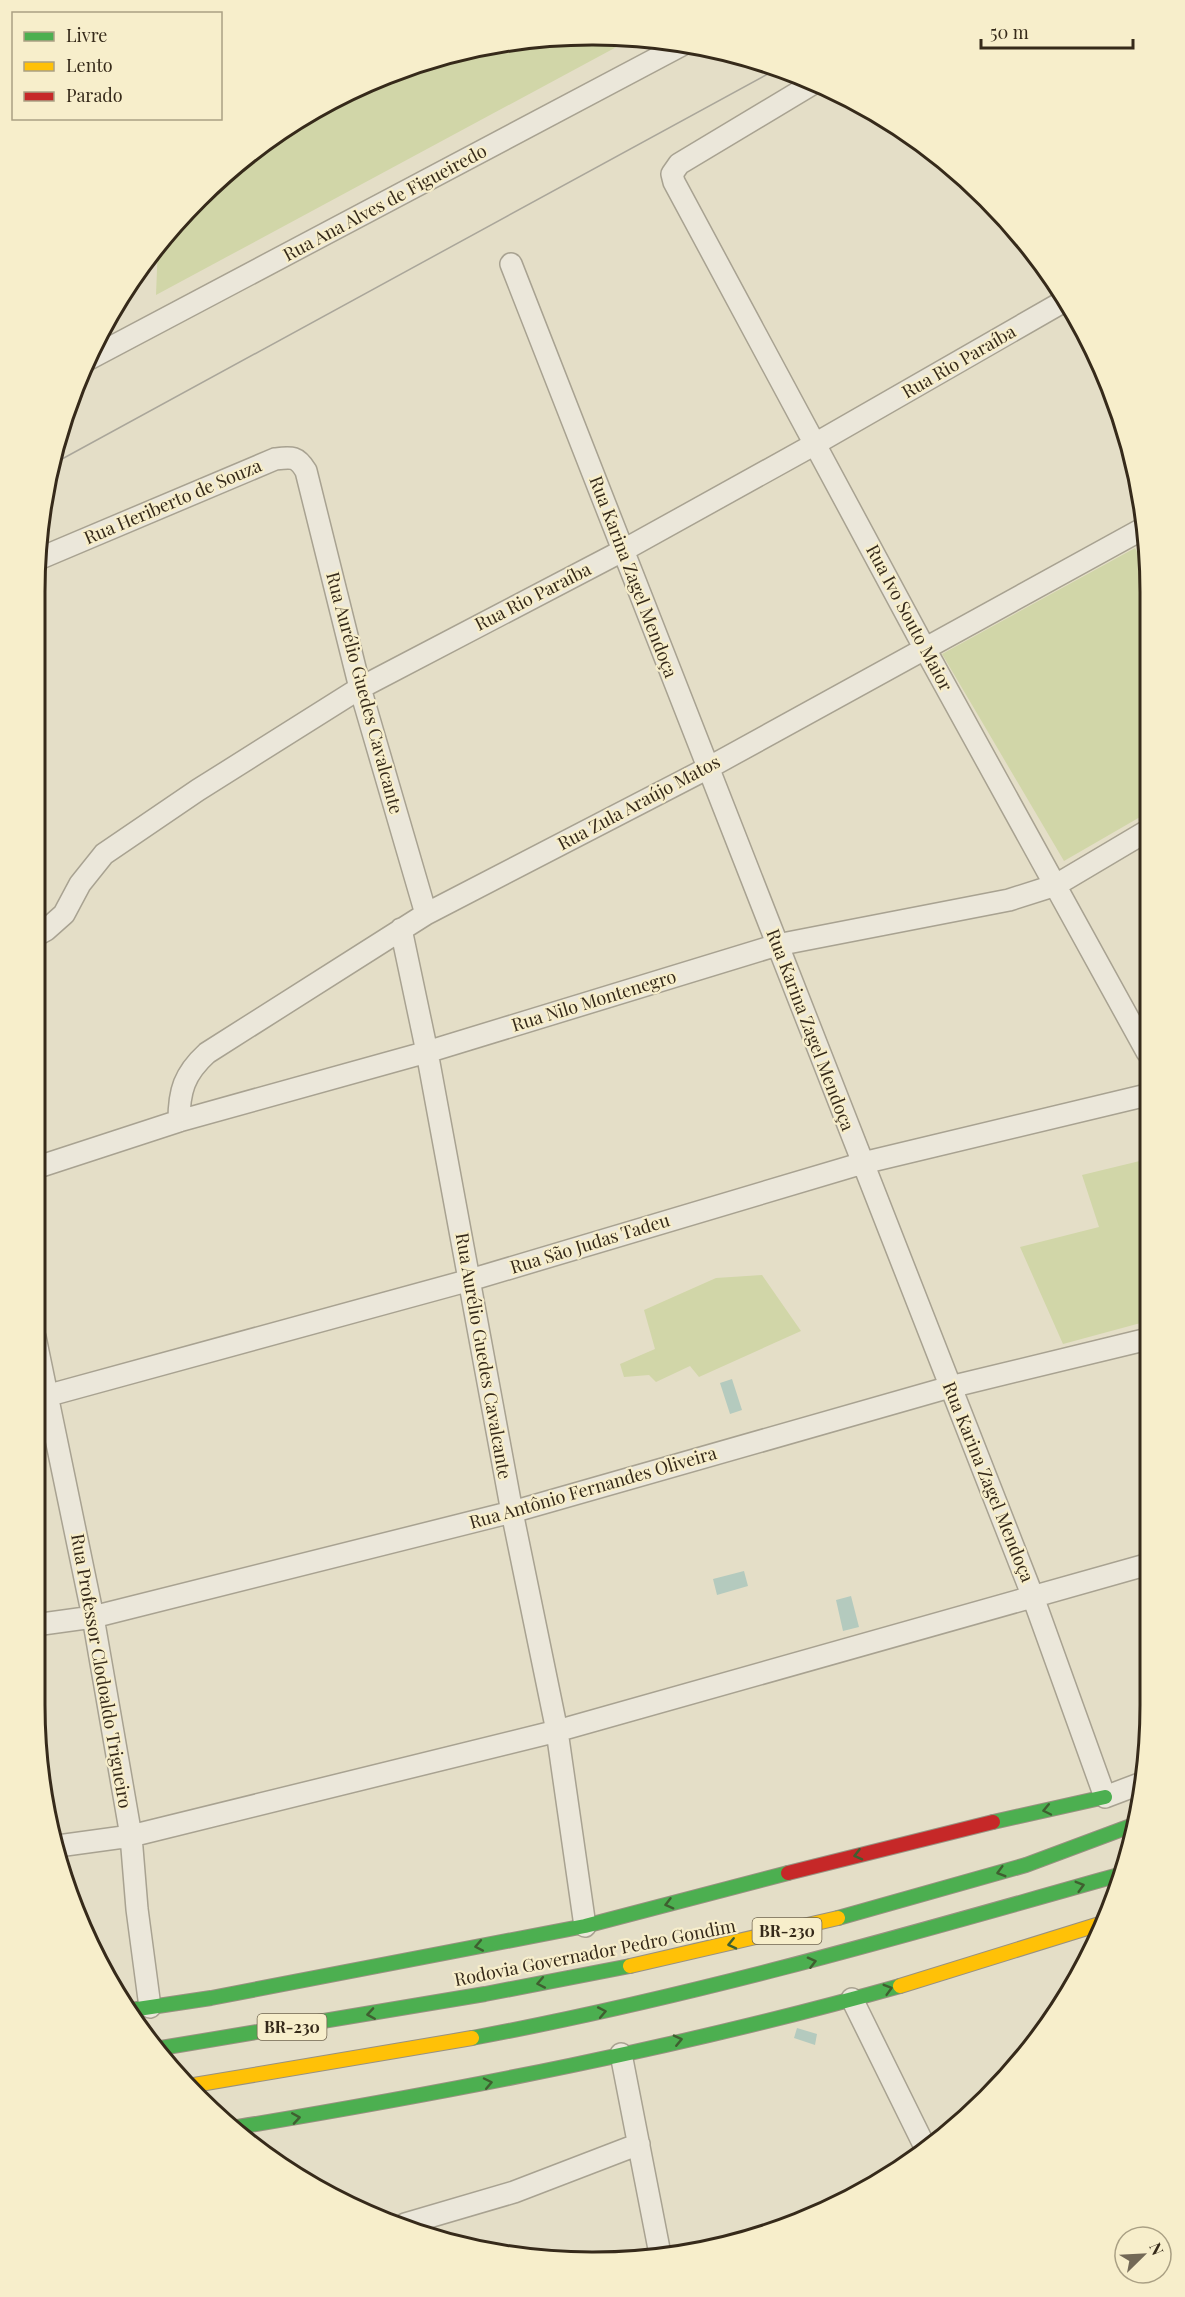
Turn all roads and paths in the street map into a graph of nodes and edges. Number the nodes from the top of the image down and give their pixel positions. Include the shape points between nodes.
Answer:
1 (670, 51) edge
2 (805, 88) edge
3 (511, 264) dead end
4 (1058, 305) edge
5 (100, 353) edge
6 (815, 444) junction
7 (306, 471) joint
8 (1136, 532) edge
9 (622, 551) junction
10 (46, 556) edge
11 (925, 650) junction
12 (360, 688) junction
13 (708, 768) junction
14 (1140, 835) edge
15 (1056, 885) junction
16 (426, 914) junction
17 (401, 929) junction
18 (45, 931) edge
19 (777, 945) junction
20 (1140, 1040) edge
21 (427, 1052) junction
22 (1140, 1097) edge
23 (179, 1121) junction
24 (863, 1163) junction
25 (45, 1164) edge
26 (470, 1280) junction
27 (1140, 1341) edge
28 (950, 1387) junction
29 (45, 1397) edge
30 (45, 1415) edge
31 (512, 1512) junction
32 (1140, 1567) edge
33 (1033, 1597) junction
34 (93, 1617) junction
35 (45, 1624) edge
36 (557, 1731) junction
37 (1133, 1786) edge
38 (1105, 1797) junction
39 (1125, 1828) edge
40 (131, 1836) junction
41 (64, 1845) edge
42 (1112, 1877) edge
43 (585, 1926) junction
44 (1093, 1926) edge
45 (852, 1999) junction
46 (141, 2008) edge
47 (166, 2047) edge
48 (621, 2054) junction
49 (198, 2084) edge
50 (244, 2126) edge
51 (922, 2142) edge
52 (639, 2144) junction
53 (413, 2222) edge
54 (659, 2248) edge

1 - 5 street, Rua Ana Alves de Figueiredo
2 - 6 street, Rua Ivo Souto Maior via 679,164 672,174
3 - 9 street, Rua Karina Zagel Mendoça
4 - 6 street, Rua Rio Paraíba
6 - 9 street, Rua Rio Paraíba
6 - 11 street, Rua Ivo Souto Maior
7 - 10 street, Rua Heriberto de Souza via 294,458 275,459
7 - 12 street, Rua Aurélio Guedes Cavalcante
8 - 11 street, Rua Zula Araújo Matos
9 - 12 street, Rua Rio Paraíba
9 - 13 street, Rua Karina Zagel Mendoça
11 - 13 street, Rua Zula Araújo Matos
11 - 15 street, Rua Ivo Souto Maior
12 - 16 street, Rua Aurélio Guedes Cavalcante
12 - 18 street, Rua Rio Paraíba via 104,854 80,884 64,914
13 - 16 street, Rua Zula Araújo Matos
13 - 19 street, Rua Karina Zagel Mendoça
14 - 15 street, Rua Nilo Montenegro
15 - 19 street, Rua Nilo Montenegro via 1010,900
15 - 20 street, Rua Ivo Souto Maior
16 - 17 street, Rua Zula Araújo Matos
17 - 21 street, Rua Aurélio Guedes Cavalcante
17 - 23 street, Rua Zula Araújo Matos via 207,1053 183,1084
19 - 21 street, Rua Nilo Montenegro
19 - 24 street, Rua Karina Zagel Mendoça
21 - 23 street, Rua Nilo Montenegro
21 - 26 street, Rua Aurélio Guedes Cavalcante
22 - 24 street, Rua São Judas Tadeu
23 - 25 street, Rua Nilo Montenegro
24 - 26 street, Rua São Judas Tadeu
24 - 28 street, Rua Karina Zagel Mendoça
26 - 29 street, Rua São Judas Tadeu
26 - 31 street, Rua Aurélio Guedes Cavalcante
27 - 28 street, Rua Antônio Fernandes Oliveira
28 - 31 street, Rua Antônio Fernandes Oliveira
28 - 33 street, Rua Karina Zagel Mendoça
30 - 34 street, Rua Professor Clodoaldo Trigueiro
31 - 34 street, Rua Antônio Fernandes Oliveira
31 - 36 street, Rua Aurélio Guedes Cavalcante
32 - 33 street
33 - 36 street
33 - 38 street, Rua Karina Zagel Mendoça
34 - 35 street, Rua Antônio Fernandes Oliveira
34 - 40 street, Rua Professor Clodoaldo Trigueiro
36 - 40 street
36 - 43 street, Rua Aurélio Guedes Cavalcante
37 - 38 street
38 -> 43 main road via 947,1832
39 -> 47 main road, Rodovia Governador Pedro Gondim / BR-230 via 1028,1864 812,1926 429,2005
40 - 41 street
40 - 46 street, Rua Professor Clodoaldo Trigueiro
49 -> 42 main road, BR-230 via 612,2011 840,1955
43 -> 46 main road
45 -> 44 main road
48 -> 45 main road
45 - 51 street
50 -> 48 main road via 378,2105
48 - 52 street
52 - 53 street via 514,2192
52 - 54 street

